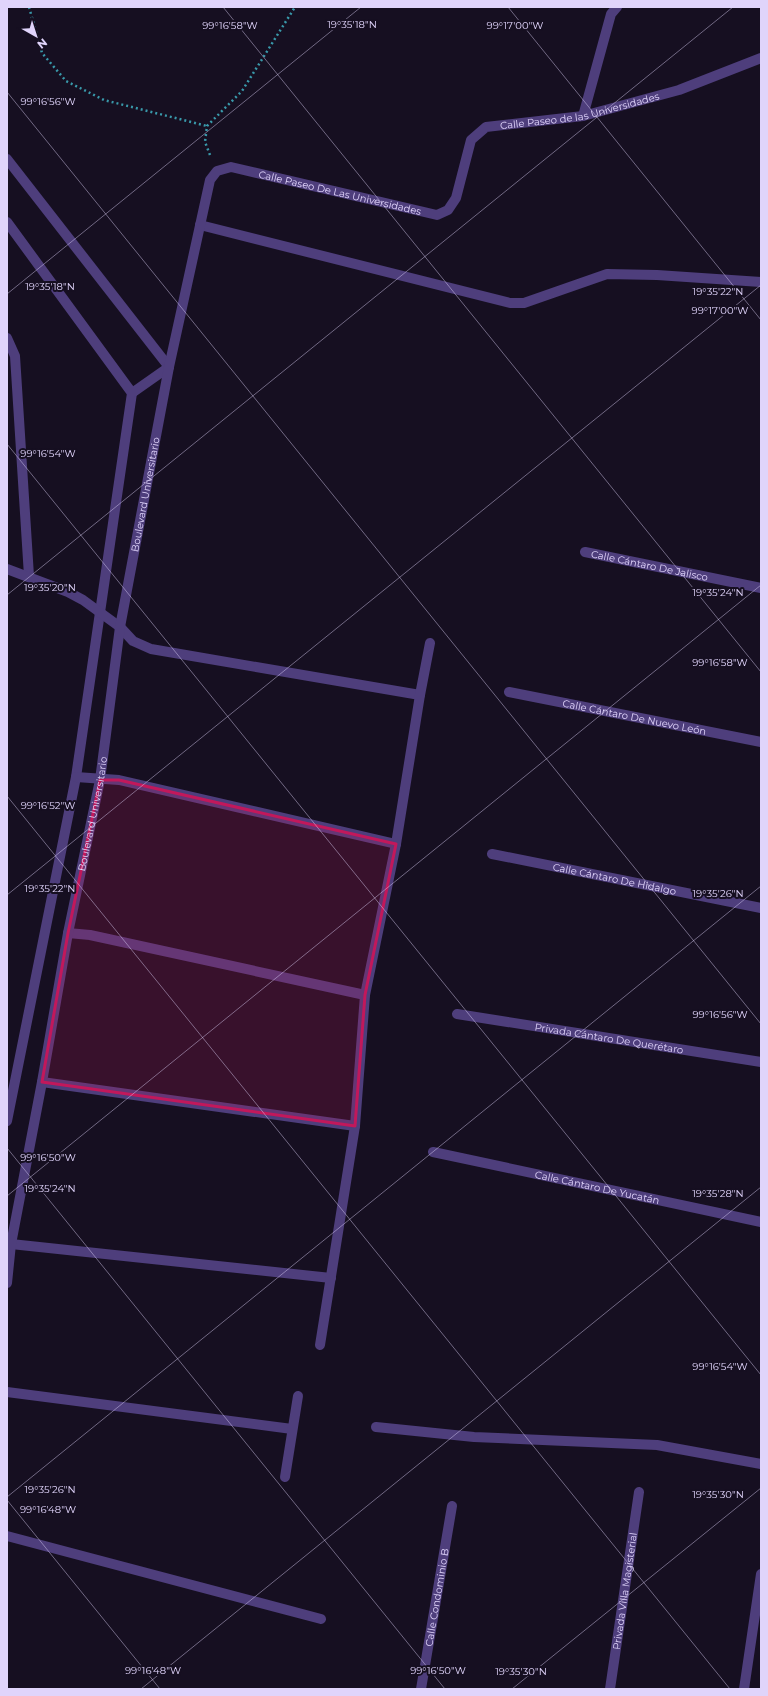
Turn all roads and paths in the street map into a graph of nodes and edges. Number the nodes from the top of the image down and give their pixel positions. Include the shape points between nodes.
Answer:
1 (29, 7) edge
2 (296, 7) edge
3 (617, 7) edge
4 (761, 58) edge
5 (583, 116) junction
6 (207, 126) junction
7 (7, 159) edge
8 (217, 170) junction
9 (448, 210) joint
10 (7, 222) edge
11 (200, 225) junction
12 (761, 282) edge
13 (7, 338) edge
14 (169, 367) junction
15 (132, 393) junction
16 (586, 552) dead end
17 (7, 569) edge
18 (29, 576) junction
19 (761, 588) edge
20 (100, 613) junction
21 (120, 627) junction
22 (430, 643) dead end
23 (509, 692) dead end
24 (420, 695) junction
25 (761, 742) edge
26 (76, 777) junction
27 (100, 780) junction
28 (396, 844) junction
29 (492, 854) dead end
30 (761, 908) edge
31 (68, 933) junction
32 (365, 995) junction
33 (457, 1014) dead end
34 (761, 1062) edge
35 (42, 1082) junction
36 (7, 1121) edge
37 (355, 1126) junction
38 (433, 1152) dead end
39 (761, 1222) edge
40 (11, 1244) junction
41 (331, 1278) junction
42 (7, 1283) edge
43 (320, 1345) dead end
44 (7, 1392) edge
45 (298, 1396) dead end
46 (376, 1427) dead end
47 (292, 1429) junction
48 (761, 1464) edge
49 (285, 1476) dead end
50 (640, 1492) dead end
51 (452, 1506) dead end
52 (7, 1536) edge
53 (761, 1574) edge
54 (321, 1619) dead end
55 (421, 1689) edge
56 (610, 1689) edge
57 (744, 1689) edge

1 - 6 path via 42,53 66,81 104,100
2 - 6 path via 242,91
3 - 5 street via 611,14
4 - 5 street, Calle Paseo de las Universidades via 679,90
5 - 9 street, Calle Paseo de las Universidades via 486,127 471,140 456,198
6 - 8 path via 204,142
7 - 14 street
8 - 9 street, Calle Paseo De Las Universidades via 231,167 437,215
8 - 11 street, Boulevard Universitario via 210,180
10 - 15 street
11 - 12 street via 510,303 524,302 608,274
11 - 14 street, Boulevard Universitario
13 - 18 street via 15,356
14 - 15 street
14 - 21 street, Boulevard Universitario
15 - 20 street
16 - 19 street, Calle Cántaro De Jalisco
17 - 18 street
18 - 20 street via 68,592
20 - 21 street
20 - 26 street
21 - 24 street via 133,641 151,649
21 - 27 street, Boulevard Universitario
22 - 24 street
23 - 25 street, Calle Cántaro De Nuevo León
24 - 28 street
26 - 27 street
26 - 36 street
27 - 28 street via 119,780
27 - 31 street, Boulevard Universitario
28 - 32 street
29 - 30 street, Calle Cántaro De Hidalgo
31 - 32 street via 90,935
31 - 35 street, Boulevard Universitario
32 - 37 street
33 - 34 street, Privada Cántaro De Querétaro
35 - 37 street
35 - 40 street, Boulevard Universitario
37 - 41 street
38 - 39 street, Calle Cántaro De Yucatán
40 - 41 street
40 - 42 street, Boulevard Universitario
41 - 43 street
44 - 47 street
45 - 47 street
46 - 48 street via 474,1437 657,1445
47 - 49 street
50 - 56 street, Privada Villa Magisterial
51 - 55 street, Calle Condominio B
52 - 54 street
53 - 57 street

